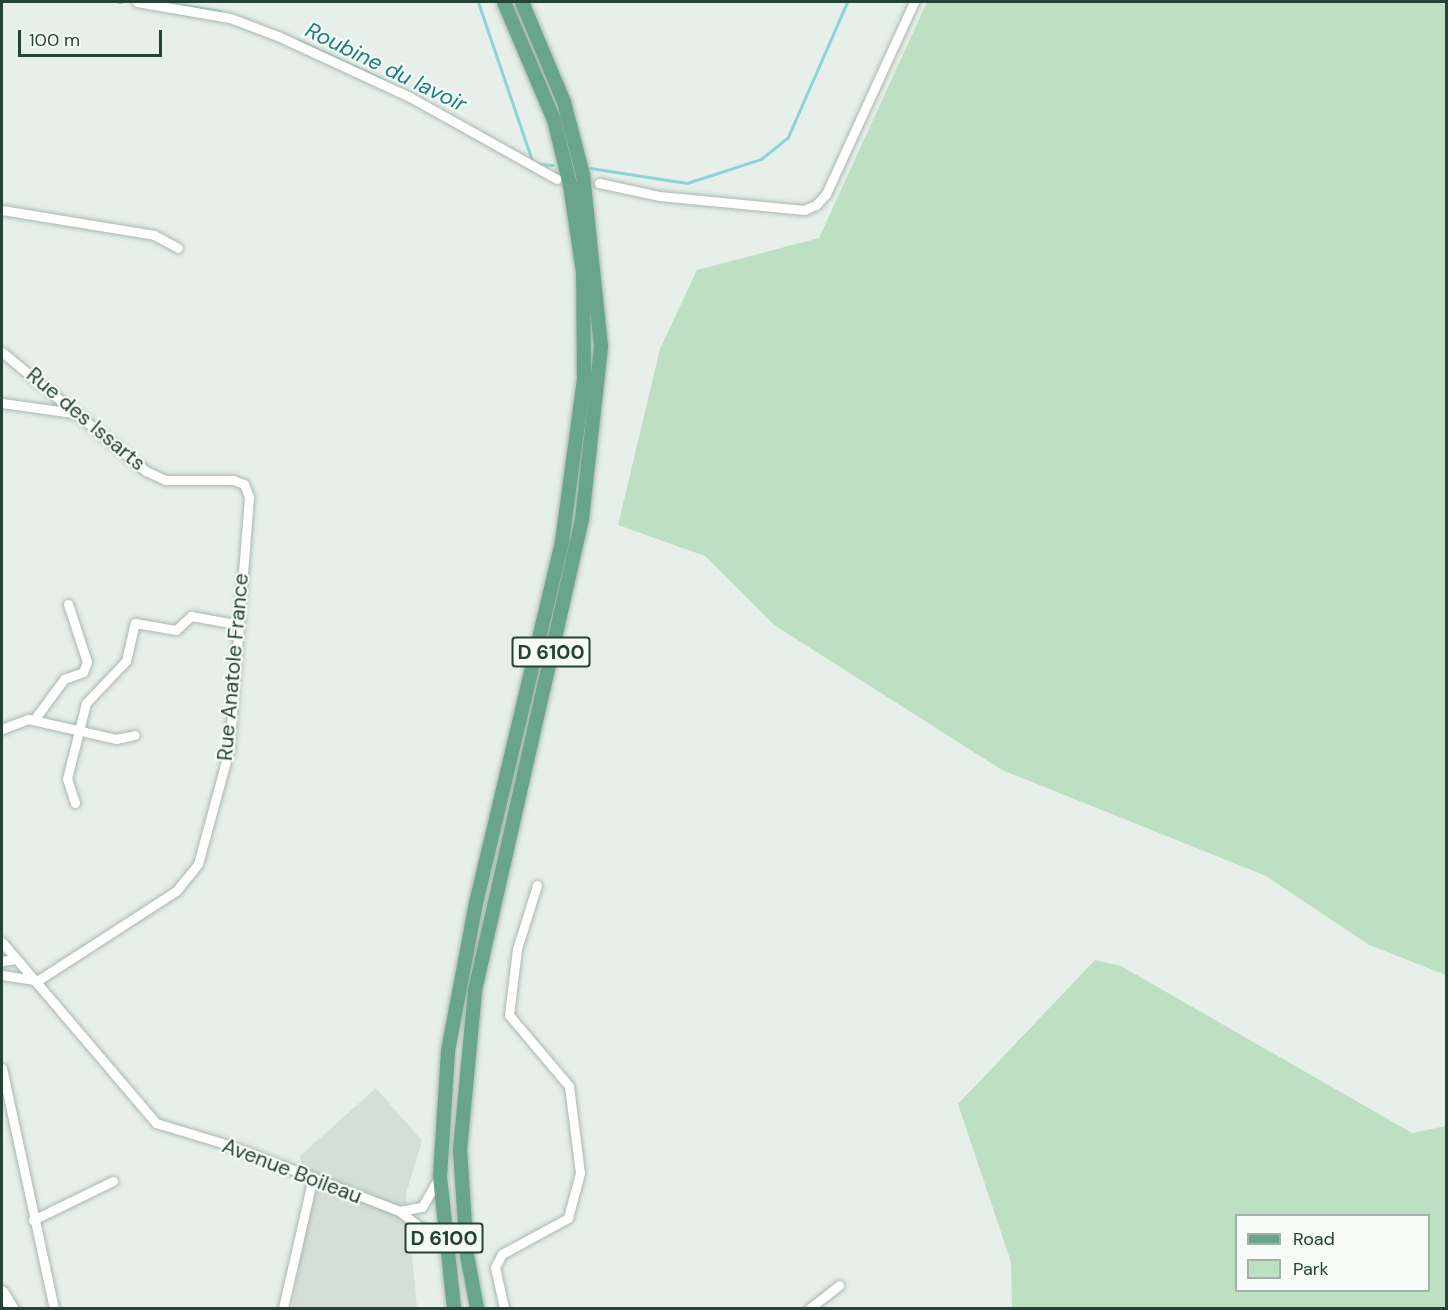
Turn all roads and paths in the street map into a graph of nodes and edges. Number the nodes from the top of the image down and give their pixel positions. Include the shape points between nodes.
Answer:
1 (137, 2) edge
2 (504, 2) edge
3 (522, 2) edge
4 (914, 2) edge
5 (557, 178) dead end
6 (599, 183) dead end
7 (2, 210) edge
8 (178, 248) dead end
9 (2, 352) edge
10 (2, 403) edge
11 (73, 413) junction
12 (244, 484) joint
13 (68, 604) dead end
14 (236, 624) junction
15 (34, 720) junction
16 (2, 729) edge
17 (80, 731) junction
18 (135, 735) dead end
19 (75, 803) dead end
20 (537, 885) dead end
21 (2, 942) edge
22 (16, 959) junction
23 (2, 961) edge
24 (6, 976) edge
25 (38, 981) junction
26 (2, 983) edge
27 (2, 1068) edge
28 (440, 1176) junction
29 (312, 1180) junction
30 (113, 1181) dead end
31 (399, 1211) junction
32 (33, 1220) junction
33 (445, 1246) junction
34 (839, 1285) dead end
35 (2, 1292) edge
36 (12, 1308) edge
37 (54, 1308) edge
38 (283, 1308) edge
39 (454, 1308) edge
40 (478, 1308) edge
41 (504, 1308) edge
42 (810, 1308) edge

1 - 5 street via 230,18 280,37 410,98
2 - 28 main road, D 6100 via 554,120 572,194 583,273 584,379 562,542 460,978 442,1109
3 - 40 main road, D 6100 via 564,102 583,175 601,346 582,519 475,990 460,1150
4 - 6 street via 826,194 816,205 804,210 659,196
7 - 8 street via 154,236
9 - 11 street, Rue des Issarts
10 - 11 street
11 - 12 street, Rue des Issarts via 165,480
12 - 14 street, Rue Anatole France via 249,497
13 - 15 street via 87,662 83,672 64,679
14 - 17 street via 191,616 176,630 135,623 126,661 86,704
14 - 25 street, Rue Anatole France via 229,750 198,864 176,891
15 - 16 street
15 - 17 street
17 - 18 street via 116,739
17 - 19 street via 67,778
20 - 41 street via 517,949 509,1016 569,1086 580,1173 568,1218 502,1254 495,1267
21 - 22 street, Avenue Boileau
22 - 23 street
22 - 25 street, Avenue Boileau
24 - 25 street
24 - 26 street
25 - 29 street, Avenue Boileau via 156,1123 229,1145
27 - 32 street
28 - 31 street via 427,1202
28 - 33 main road, D 6100
29 - 31 street, Avenue Boileau
29 - 38 street
30 - 32 street
31 - 33 street, Avenue Boileau
32 - 37 street
33 - 39 main road, D 6100
34 - 42 street
35 - 36 main road

